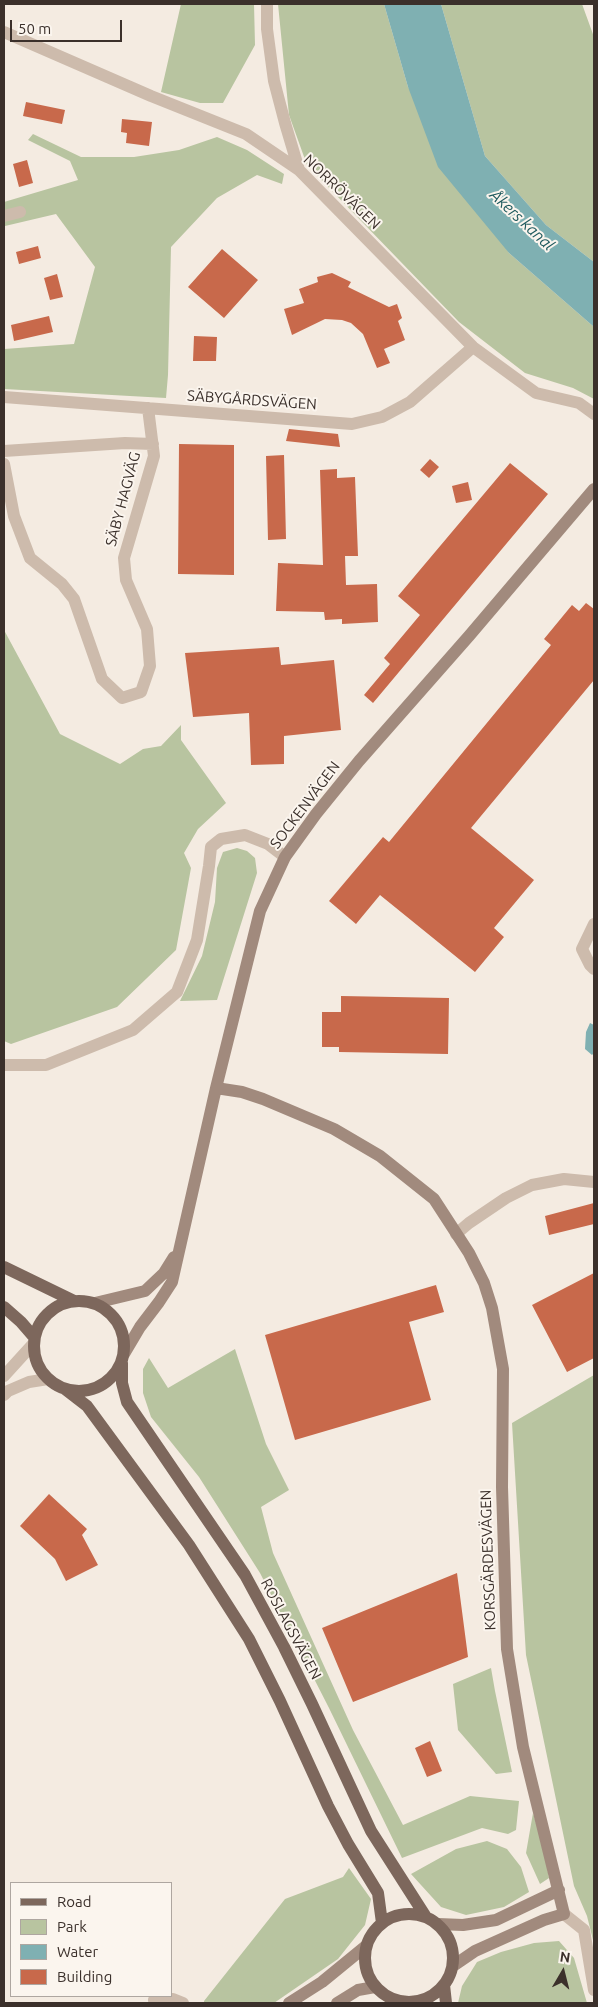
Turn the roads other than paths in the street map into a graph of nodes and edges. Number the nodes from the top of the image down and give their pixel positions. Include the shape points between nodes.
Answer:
1 (266, 4) edge
2 (4, 32) edge
3 (299, 170) junction
4 (20, 212) dead end
5 (4, 216) edge
6 (473, 347) junction
7 (4, 396) edge
8 (148, 408) junction
9 (594, 414) edge
10 (153, 444) junction
11 (4, 451) edge
12 (4, 464) edge
13 (594, 489) edge
14 (285, 857) junction
15 (594, 924) edge
16 (594, 969) edge
17 (4, 1065) edge
18 (216, 1088) junction
19 (594, 1182) edge
20 (456, 1234) junction
21 (181, 1246) junction
22 (4, 1267) edge
23 (74, 1301) junction
24 (95, 1303) junction
25 (4, 1307) edge
26 (34, 1340) junction
27 (123, 1358) junction
28 (4, 1376) edge
29 (48, 1379) junction
30 (65, 1389) junction
31 (4, 1395) edge
32 (559, 1890) junction
33 (564, 1914) junction
34 (426, 1917) junction
35 (382, 1923) junction
36 (438, 1924) junction
37 (366, 1946) junction
38 (453, 1966) junction
39 (444, 1985) junction
40 (375, 1987) junction
41 (594, 1990) edge
42 (397, 2002) edge
43 (155, 2003) edge
44 (183, 2003) edge
45 (289, 2003) edge
46 (337, 2003) edge
47 (446, 2003) edge

1 - 3 street via 274,81
2 - 3 street, NORRÖVÄGEN via 246,134
3 - 6 street, NORRÖVÄGEN
4 - 5 street
6 - 8 street, SÄBYGÅRDSVÄGEN via 410,402 382,418 352,424
6 - 9 street, NORRÖVÄGEN via 536,393 579,403
7 - 8 street, SÄBYGÅRDSVÄGEN
8 - 10 street, SÄBY HAGVÄG
10 - 11 street
10 - 12 street, SÄBY HAGVÄG via 154,456 124,558 126,580 146,629 150,666 141,692 122,698 102,678 74,599 62,584 30,558 14,516
13 - 14 street, SOCKENVÄGEN via 359,761
14 - 17 street via 268,844 245,835 221,839 211,847 197,940 177,992 133,1030 46,1065
14 - 18 street, SOCKENVÄGEN via 260,911
15 - 16 street via 582,949
18 - 20 street, KORSGÄRDESVÄGEN via 242,1092 295,1112 334,1129 380,1156 434,1199
18 - 21 street, SOCKENVÄGEN
19 - 20 street via 564,1179 532,1185 506,1198
20 - 32 street, KORSGÄRDESVÄGEN via 484,1283 492,1308 502,1369 507,1649 524,1747
21 - 24 street, SOCKENVÄGEN via 164,1273 145,1291
21 - 27 street, SOCKENVÄGEN via 172,1282 140,1327
22 - 23 main road
23 - 24 main road
23 - 26 main road via 63,1304 46,1316
24 - 27 main road via 113,1315 119,1324 125,1344
25 - 26 main road
26 - 28 street
26 - 29 main road via 37,1362
27 - 30 main road via 117,1372 103,1385 85,1391
27 - 34 main road, ROSLAGSVÄGEN via 122,1383 127,1402 245,1575 300,1679 371,1831
29 - 30 main road
29 - 31 street via 29,1382
30 - 35 main road via 87,1406 178,1529 249,1638 328,1806 378,1893
32 - 33 street, KORSGÄRDESVÄGEN
32 - 36 street via 496,1920 463,1925
33 - 38 street via 475,1950
33 - 41 street via 584,1930
34 - 35 main road via 403,1914
34 - 36 main road
35 - 37 main road
36 - 38 main road via 452,1948
37 - 40 main road via 366,1968
37 - 45 street via 322,1982
38 - 39 main road
39 - 42 main road via 426,1999
39 - 47 main road
40 - 42 main road
40 - 46 street via 358,1990
43 - 44 street via 154,2000 173,1999

